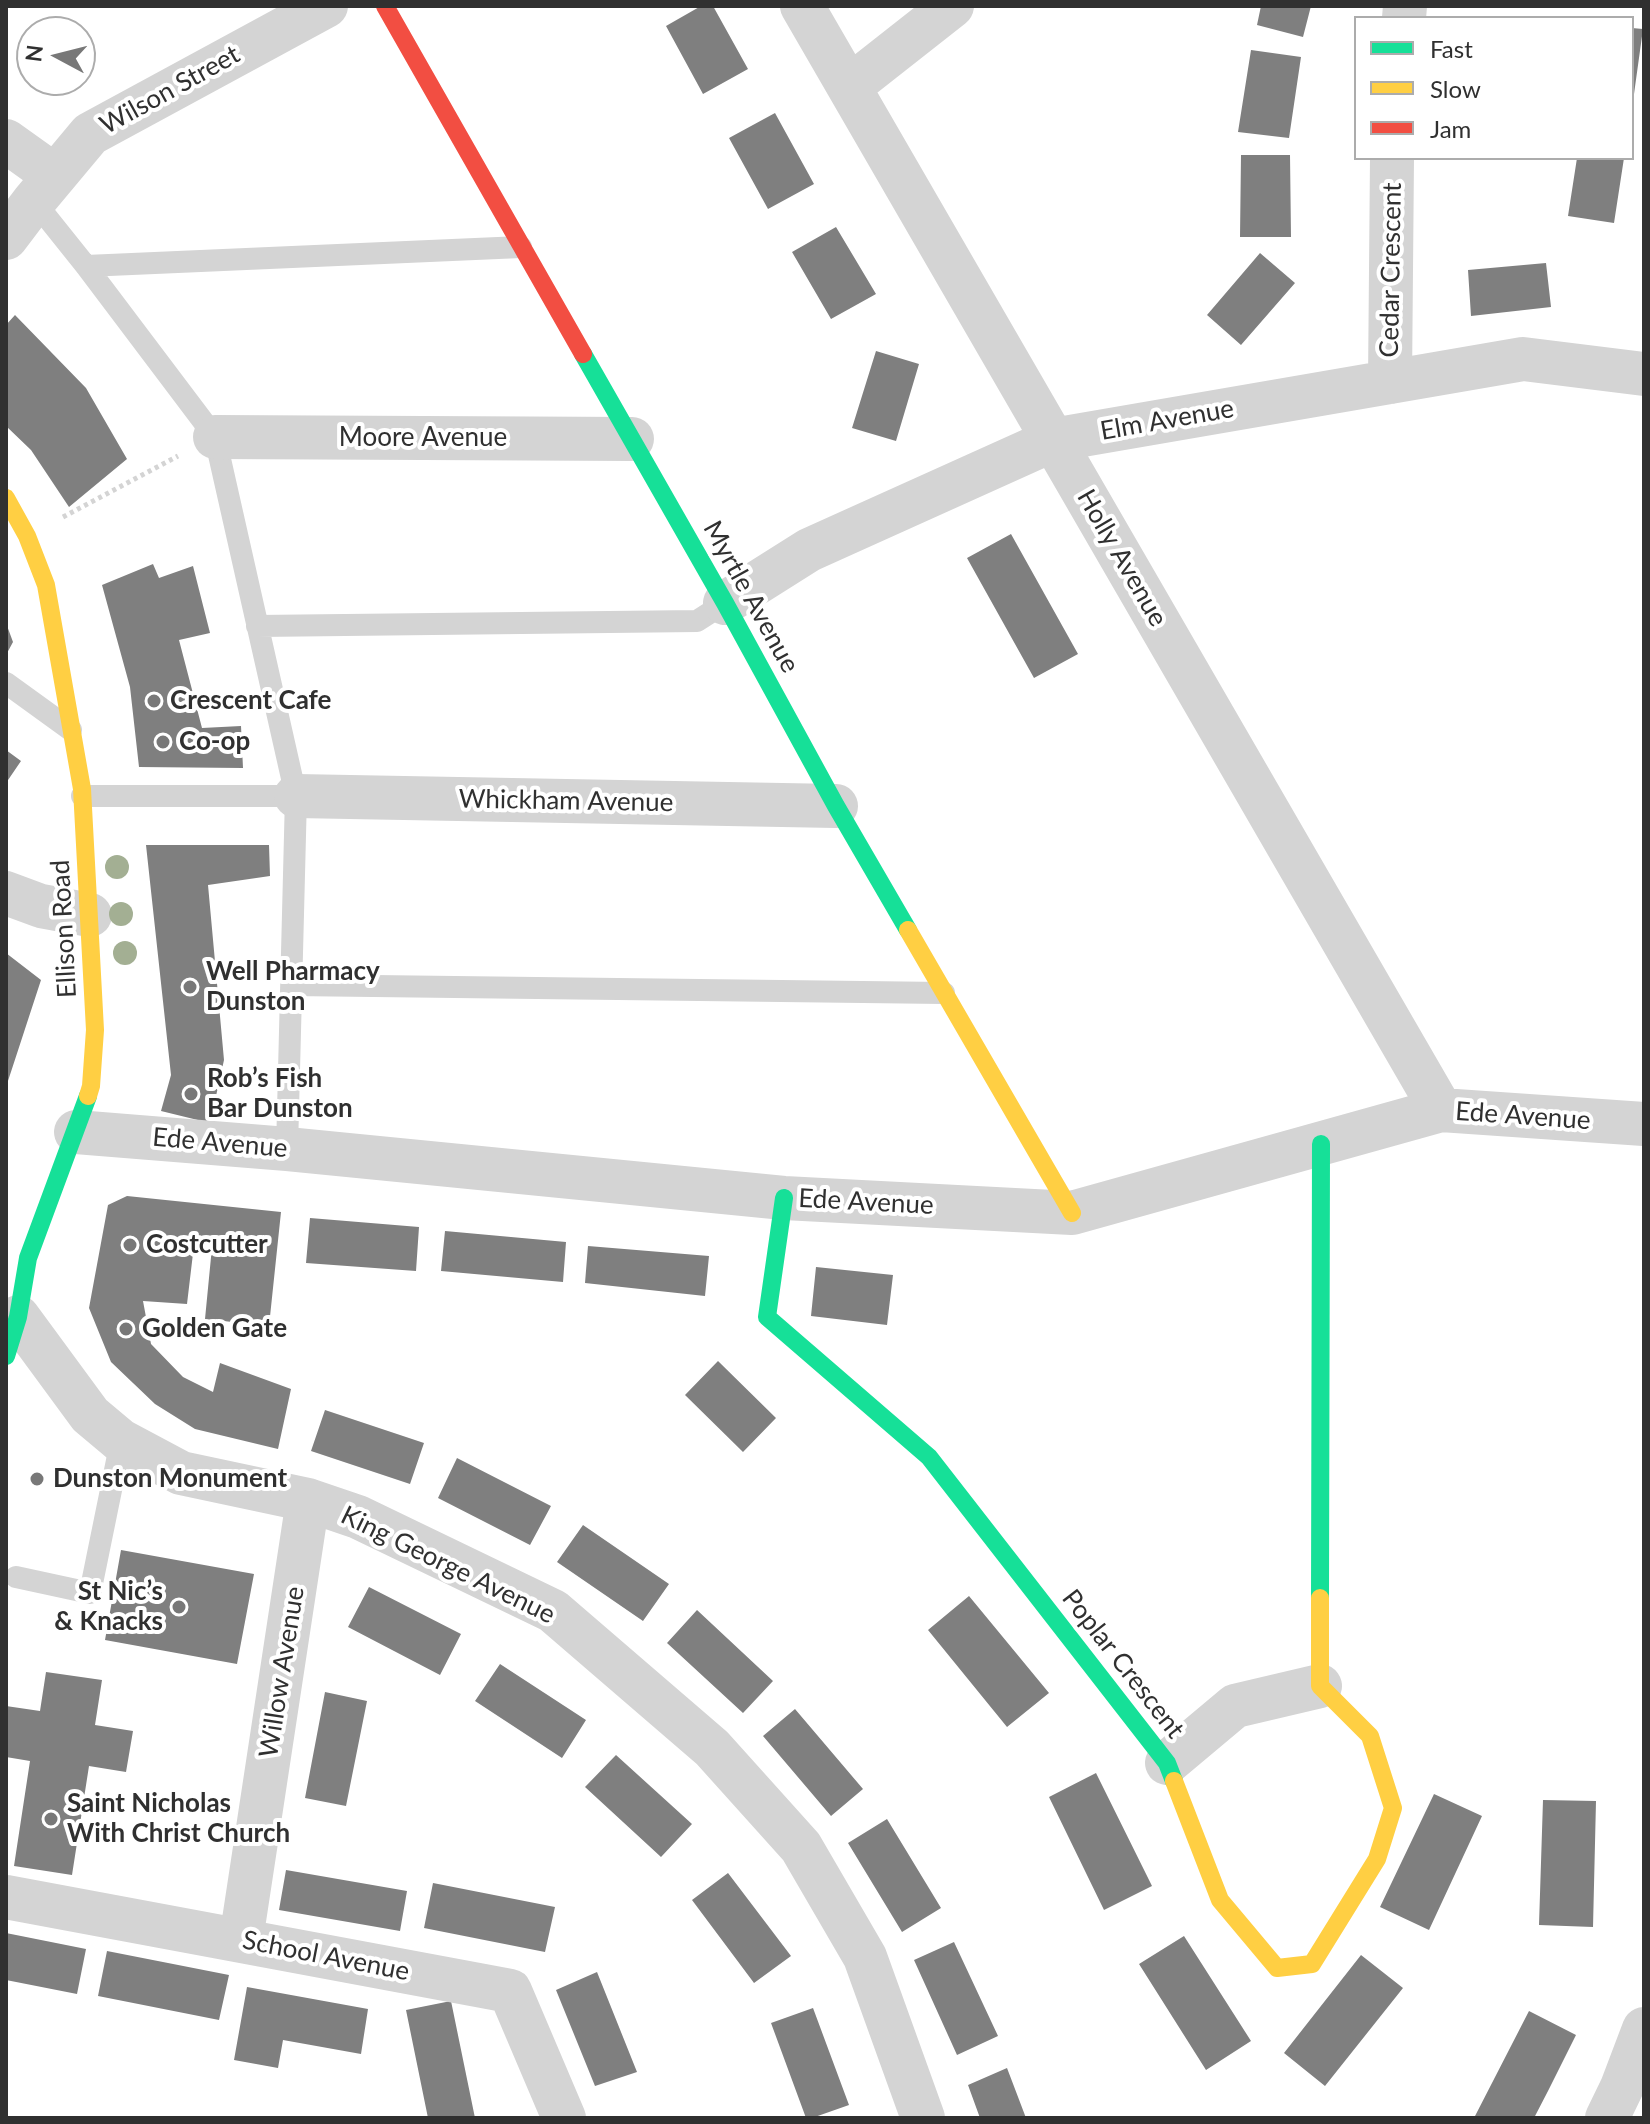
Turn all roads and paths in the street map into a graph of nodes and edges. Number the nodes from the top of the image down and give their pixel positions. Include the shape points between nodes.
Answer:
1 (326, 6) edge
2 (385, 6) edge
3 (802, 6) edge
4 (952, 6) edge
5 (849, 87) junction
6 (6, 141) edge
7 (1392, 160) edge
8 (44, 188) junction
9 (6, 238) edge
10 (521, 247) junction
11 (86, 266) junction
12 (1644, 374) edge
13 (1390, 382) junction
14 (215, 437) junction
15 (632, 439) junction
16 (1053, 440) junction
17 (6, 498) edge
18 (27, 536) junction
19 (725, 603) junction
20 (257, 626) junction
21 (6, 683) edge
22 (72, 731) junction
23 (82, 796) junction
24 (296, 796) junction
25 (836, 806) junction
26 (6, 893) edge
27 (90, 915) junction
28 (292, 985) junction
29 (944, 993) junction
30 (1441, 1110) junction
31 (1644, 1124) edge
32 (76, 1132) junction
33 (1321, 1144) junction
34 (287, 1149) junction
35 (784, 1198) junction
36 (1072, 1213) junction
37 (17, 1254) edge
38 (12, 1336) edge
39 (121, 1441) junction
40 (308, 1500) junction
41 (16, 1577) dead end
42 (1320, 1686) junction
43 (1167, 1763) junction
44 (6, 1897) edge
45 (241, 1940) junction
46 (1644, 2029) edge
47 (564, 2118) edge
48 (923, 2118) edge
49 (1607, 2118) edge

1 - 8 street, Wilson Street via 90,134
2 - 10 street, Myrtle Avenue
3 - 5 street, Holly Avenue
4 - 5 street
5 - 16 street, Holly Avenue
6 - 8 street
7 - 13 street, Cedar Crescent
8 - 9 street, Wilson Street
8 - 11 lane
10 - 11 lane
10 - 15 street, Myrtle Avenue
11 - 14 lane
12 - 13 street, Elm Avenue via 1523,359
13 - 16 street, Elm Avenue
14 - 15 street, Moore Avenue
14 - 18 path
14 - 20 lane
15 - 19 street, Myrtle Avenue
16 - 19 street, Elm Avenue via 809,550
16 - 30 street, Holly Avenue
17 - 18 street, Ellison Road
18 - 22 street, Ellison Road via 46,585
19 - 20 lane via 697,621
19 - 25 street, Myrtle Avenue
20 - 24 lane
21 - 22 lane
22 - 23 street, Ellison Road
23 - 24 lane
23 - 27 street, Ellison Road
24 - 25 street, Whickham Avenue
24 - 28 lane
25 - 29 street, Myrtle Avenue
26 - 27 street
27 - 32 street, Ellison Road via 95,1030 91,1086
28 - 29 lane
28 - 34 lane
29 - 36 street, Myrtle Avenue
30 - 31 street, Ede Avenue
30 - 33 street, Ede Avenue
32 - 34 street, Ede Avenue
32 - 37 street, Ellison Road
33 - 36 street, Ede Avenue
33 - 42 street
34 - 35 street, Ede Avenue
35 - 36 street, Ede Avenue
35 - 43 street, Poplar Crescent via 767,1317 929,1457
37 - 38 street, Ellison Road
38 - 39 street, King George Avenue
39 - 40 street, King George Avenue via 181,1473
39 - 41 lane via 90,1593
40 - 45 street, Willow Avenue
40 - 48 street, King George Avenue via 358,1517 553,1611 712,1748 801,1847 865,1957
42 - 43 street via 1235,1706
42 - 43 street, Poplar Crescent via 1370,1736 1393,1808 1377,1859 1312,1964 1277,1968 1220,1900
44 - 45 street, School Avenue
45 - 47 street, School Avenue via 510,1991
46 - 49 street

